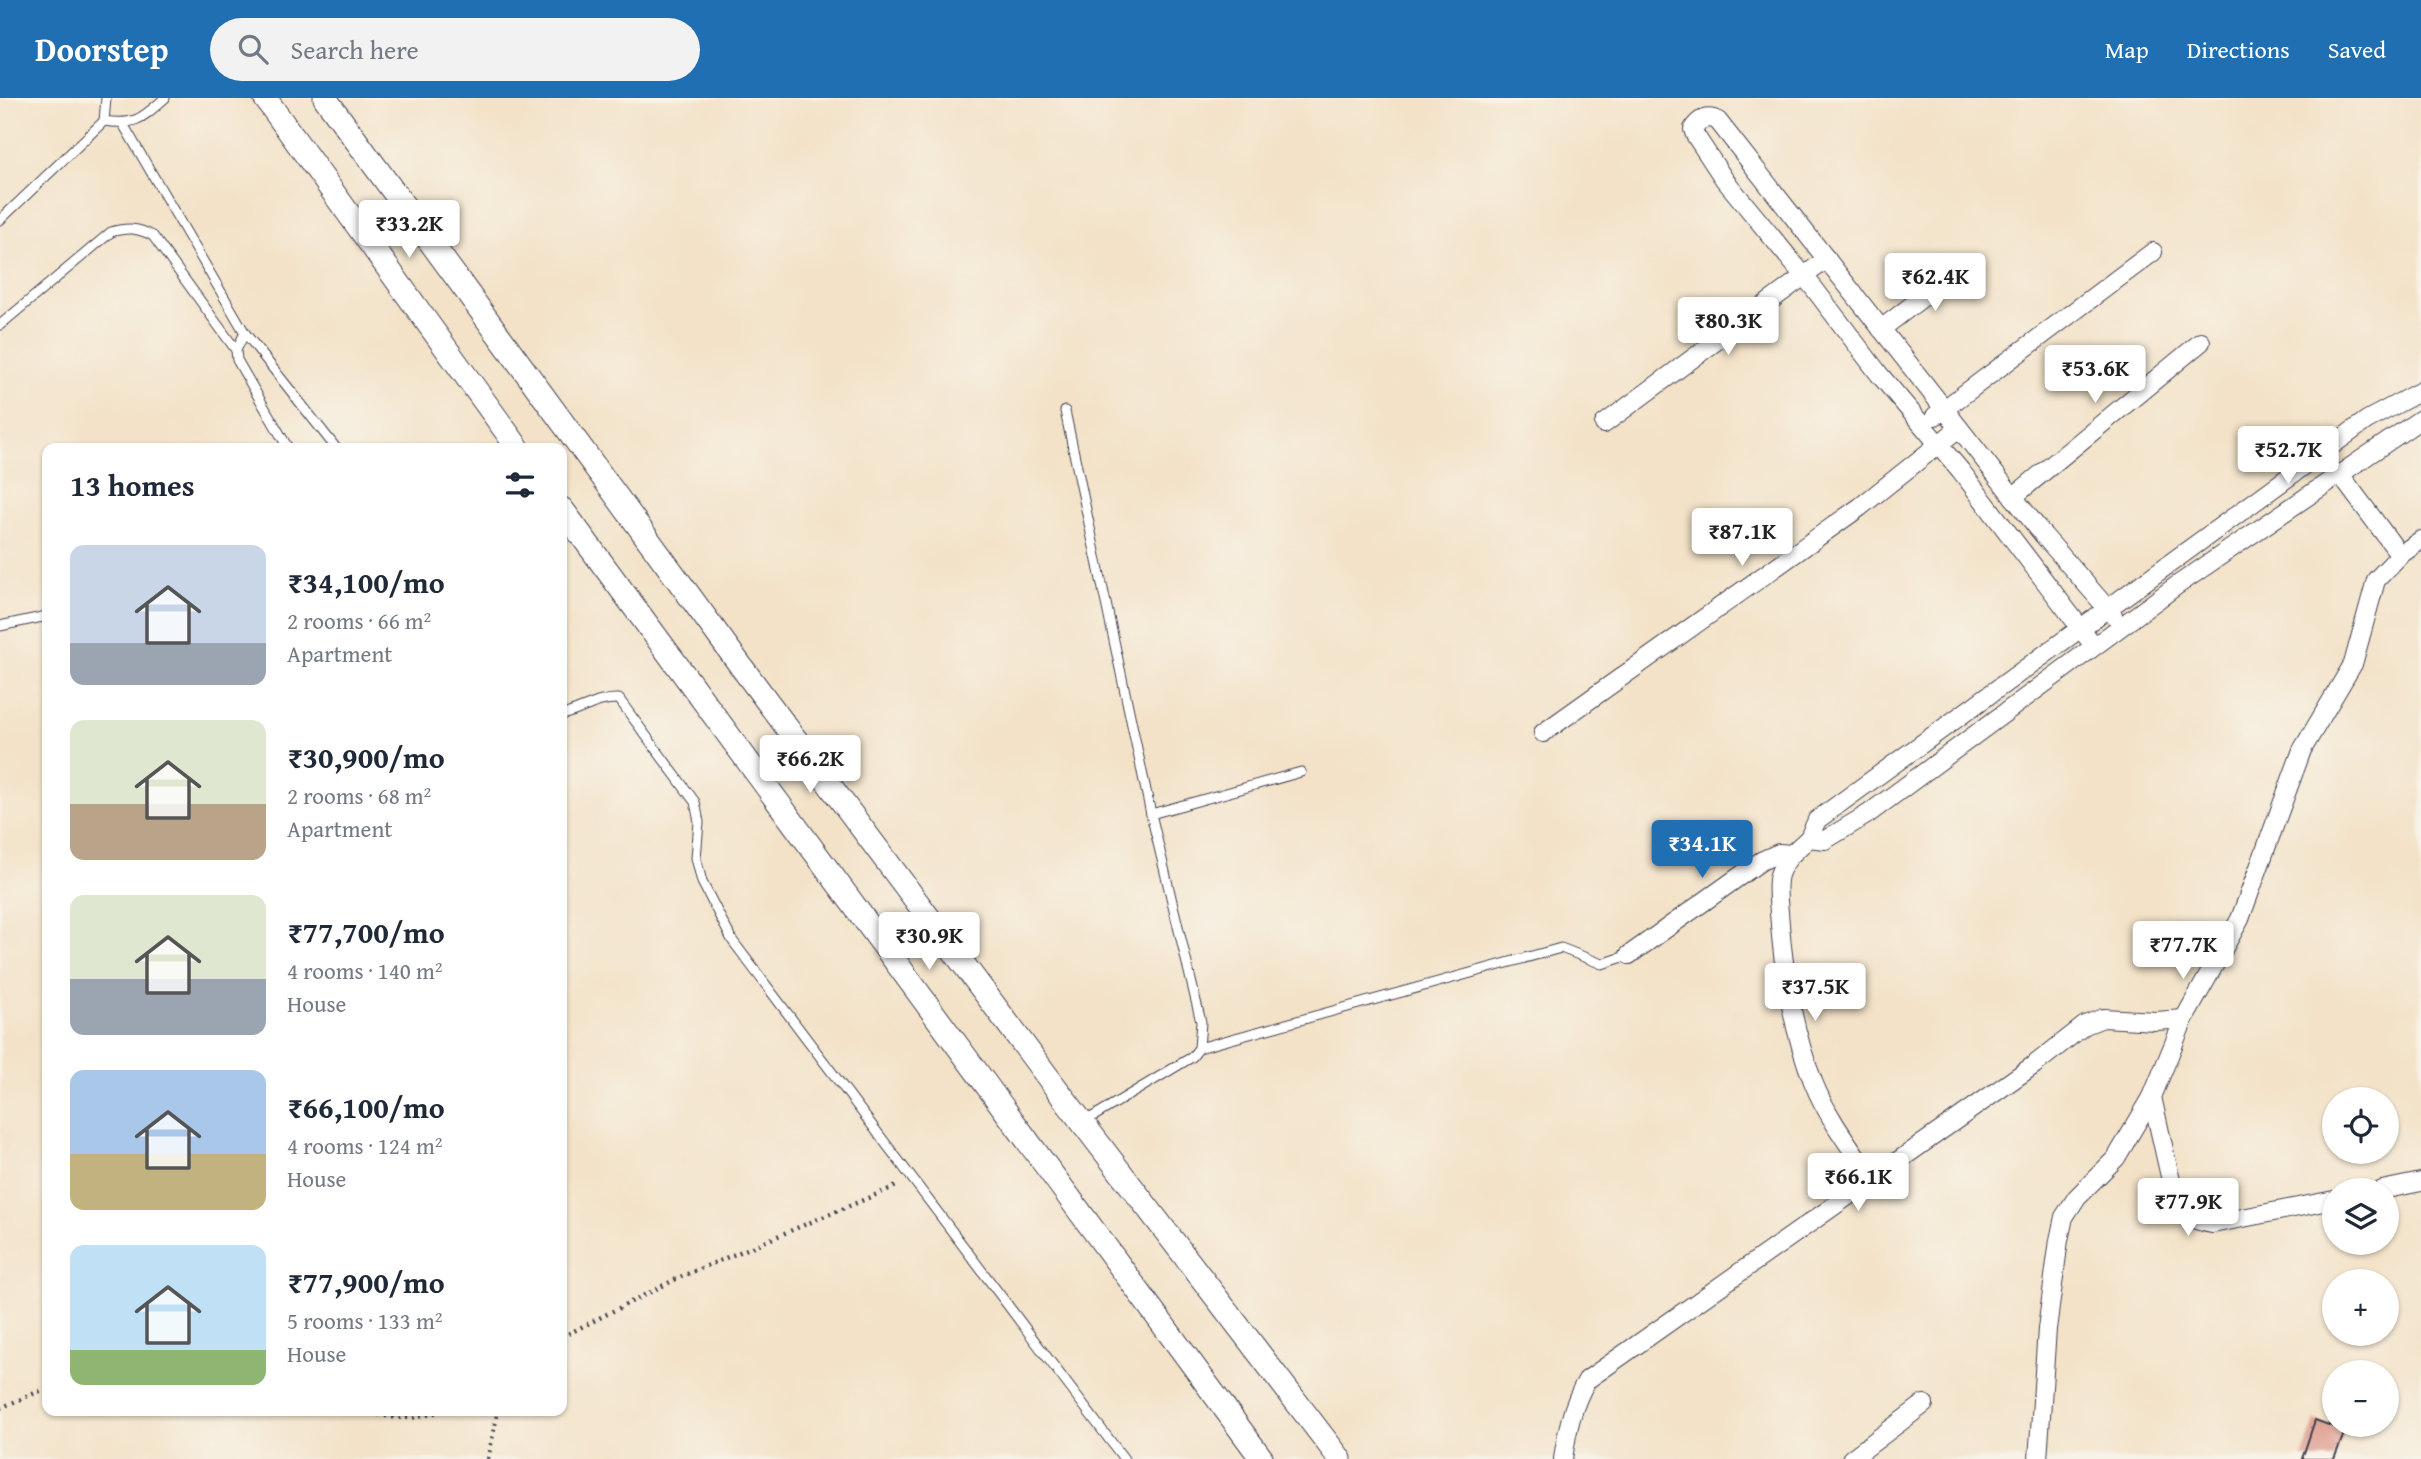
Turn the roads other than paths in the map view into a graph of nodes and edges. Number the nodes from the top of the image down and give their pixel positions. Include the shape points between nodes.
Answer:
1 (105, 98) edge
2 (165, 98) edge
3 (265, 98) edge
4 (325, 98) edge
5 (104, 121) junction
6 (123, 124) junction
7 (0, 220) edge
8 (2153, 252) dead end
9 (1828, 259) junction
10 (1965, 265) dead end
11 (1804, 277) junction
12 (0, 325) edge
13 (1881, 329) junction
14 (245, 333) junction
15 (2201, 342) dead end
16 (236, 350) junction
17 (2421, 391) edge
18 (1943, 408) junction
19 (1065, 411) dead end
20 (2421, 419) edge
21 (1604, 424) dead end
22 (1923, 426) junction
23 (1959, 428) junction
24 (285, 443) edge
25 (332, 443) edge
26 (513, 443) edge
27 (1937, 445) junction
28 (2339, 473) junction
29 (2013, 497) junction
30 (567, 516) edge
31 (2421, 540) edge
32 (2400, 555) junction
33 (2107, 608) junction
34 (42, 617) edge
35 (0, 626) edge
36 (2122, 626) junction
37 (2081, 629) junction
38 (2095, 646) junction
39 (567, 714) edge
40 (1543, 733) dead end
41 (1301, 772) dead end
42 (1151, 814) junction
43 (1809, 838) junction
44 (1792, 853) junction
45 (1629, 955) joint
46 (2184, 1019) junction
47 (1199, 1048) junction
48 (2152, 1097) junction
49 (1083, 1123) junction
50 (1872, 1179) junction
51 (2421, 1182) edge
52 (2399, 1187) edge
53 (2322, 1202) edge
54 (1924, 1404) dead end
55 (1125, 1459) edge
56 (1262, 1459) edge
57 (1340, 1459) edge
58 (1563, 1459) edge
59 (1851, 1459) edge
60 (2038, 1459) edge

1 - 5 lane
2 - 6 lane via 140,120
3 - 26 street
4 - 49 street
5 - 6 lane
5 - 7 lane
6 - 14 lane
8 - 18 street
9 - 11 street
9 - 11 street via 1718,121 1712,117 1697,123 1695,135 1724,179
9 - 13 street
10 - 13 street
11 - 21 street
11 - 22 street
12 - 16 lane via 111,232 125,228 153,236
13 - 18 street
14 - 16 lane
14 - 25 lane
15 - 29 street
16 - 24 lane via 243,373
17 - 33 street via 2367,420
18 - 22 street
18 - 23 street
19 - 42 lane
20 - 28 street
22 - 27 street
23 - 27 street
23 - 29 street
27 - 37 street
27 - 40 street via 1860,507
28 - 32 street
28 - 36 street
29 - 33 street
30 - 56 street
31 - 32 street
32 - 46 street via 2376,580 2353,664 2302,750 2240,919
33 - 36 street
33 - 37 street
34 - 35 lane
36 - 38 street
37 - 38 street
37 - 43 street via 1816,820
38 - 43 street via 1868,814 1825,840
39 - 55 lane via 593,701 619,699 695,802 699,822 696,858 702,882 732,940
41 - 42 lane
42 - 47 lane via 1201,1022
43 - 44 street
44 - 45 street via 1761,861
44 - 50 street via 1779,875 1778,896 1791,1007 1814,1084
45 - 47 lane via 1602,964 1561,948
46 - 48 street
46 - 50 street via 2103,1018 2085,1025
47 - 49 lane via 1192,1057
48 - 53 street via 2176,1203 2193,1220 2212,1224
48 - 60 street via 2116,1158 2077,1196 2064,1217 2047,1329
49 - 57 street
50 - 58 street via 1587,1380 1568,1425
51 - 52 street
54 - 59 street

